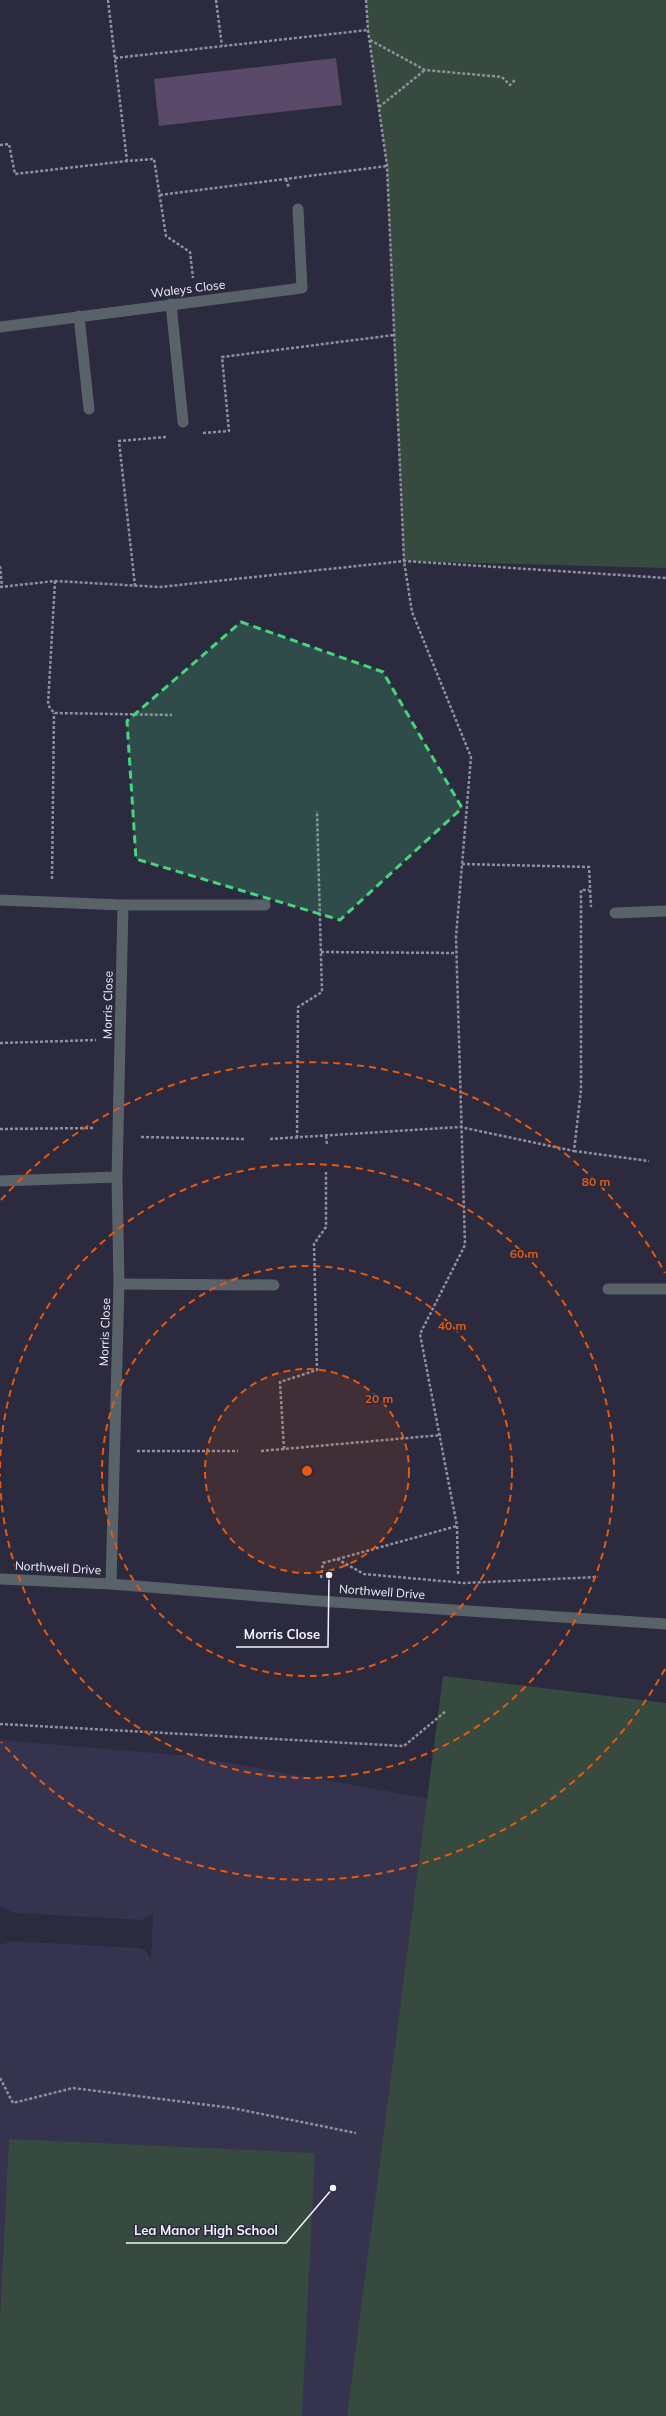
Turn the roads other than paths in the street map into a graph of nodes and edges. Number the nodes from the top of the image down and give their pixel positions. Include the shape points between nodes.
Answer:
1 (298, 209) dead end
2 (171, 304) junction
3 (79, 316) junction
4 (0, 326) edge
5 (89, 409) dead end
6 (183, 422) dead end
7 (0, 900) edge
8 (123, 905) junction
9 (265, 905) dead end
10 (666, 911) edge
11 (615, 913) road end
12 (118, 1177) junction
13 (0, 1181) edge
14 (119, 1284) junction
15 (274, 1284) dead end
16 (608, 1289) dead end
17 (666, 1289) edge
18 (0, 1579) edge
19 (111, 1584) junction
20 (666, 1624) edge

1 - 2 street, Waleys Close via 302,288
2 - 3 street, Waleys Close
2 - 6 street
3 - 4 street, Waleys Close
3 - 5 street
7 - 8 street
8 - 9 street
8 - 12 street, Morris Close
10 - 11 street
12 - 13 street
12 - 14 street, Morris Close
14 - 15 street
14 - 19 street, Morris Close
16 - 17 street
18 - 19 street, Northwell Drive
19 - 20 street, Northwell Drive via 319,1601

